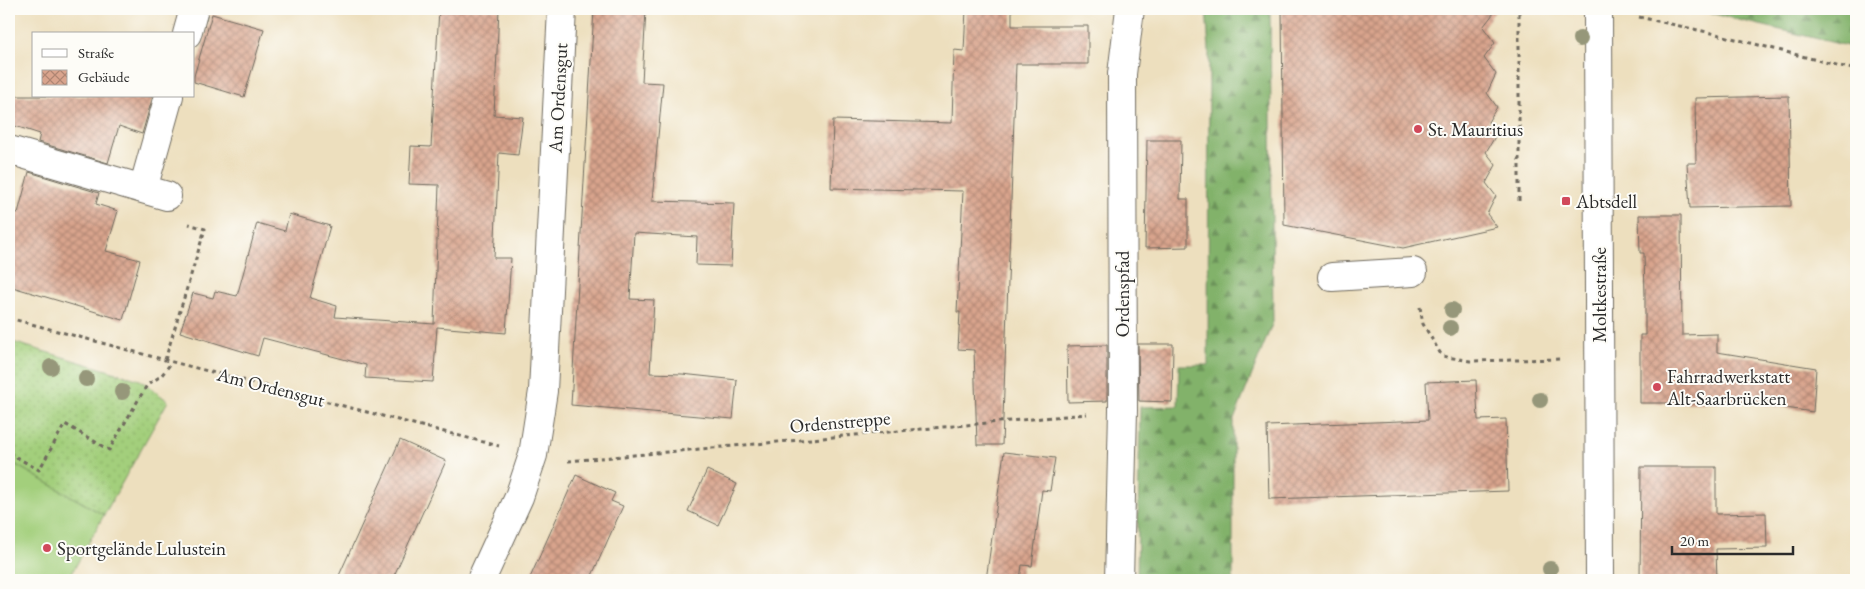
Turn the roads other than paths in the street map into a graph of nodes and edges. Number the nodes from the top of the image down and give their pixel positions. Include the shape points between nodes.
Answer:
1 (194, 9) edge
2 (562, 9) edge
3 (1130, 9) edge
4 (1598, 9) edge
5 (187, 32) edge
6 (169, 98) edge
7 (9, 150) edge
8 (1413, 272) road end
9 (1332, 277) dead end
10 (481, 580) edge
11 (1118, 580) edge
12 (1600, 580) edge

1 - 5 street
2 - 10 street, Am Ordensgut via 543,391 532,456 519,497
3 - 11 street, Ordenspfad via 1122,74 1122,410
4 - 12 street, Moltkestraße
6 - 7 street via 155,193
8 - 9 street

